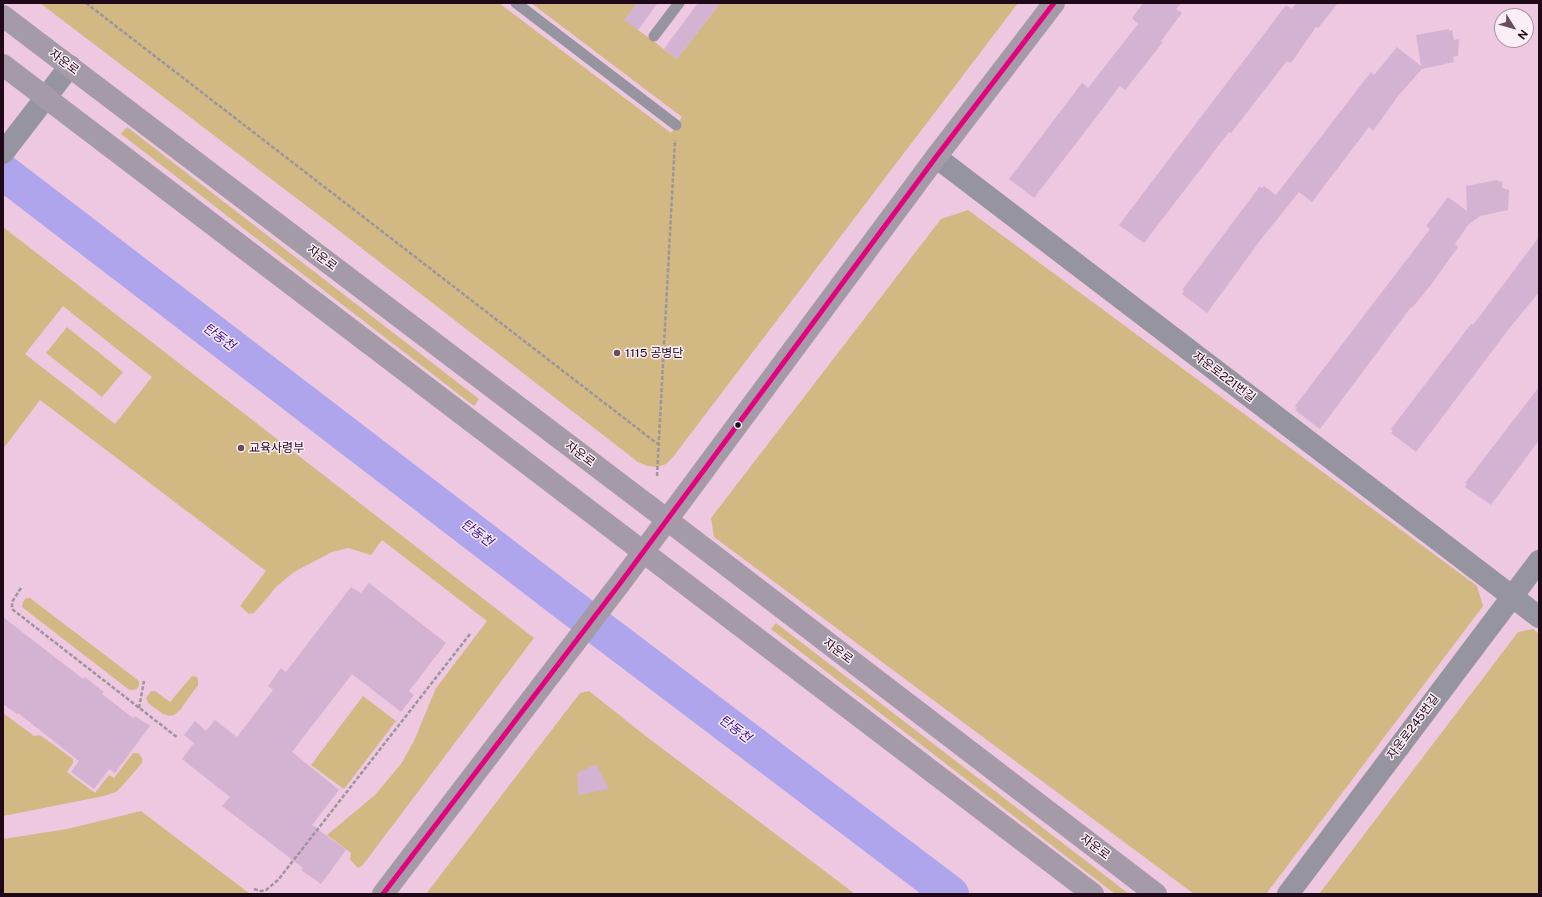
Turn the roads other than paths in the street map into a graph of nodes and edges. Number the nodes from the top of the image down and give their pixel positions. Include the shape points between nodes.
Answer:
1 (516, 3) edge
2 (679, 3) edge
3 (1054, 3) edge
4 (3, 16) edge
5 (654, 36) dead end
6 (3, 65) edge
7 (70, 66) junction
8 (46, 98) junction
9 (676, 125) road end
10 (3, 154) edge
11 (936, 157) junction
12 (666, 519) junction
13 (643, 551) junction
14 (1539, 561) edge
15 (1512, 596) junction
16 (1539, 617) edge
17 (383, 894) edge
18 (1093, 894) edge
19 (1156, 894) edge
20 (1288, 894) edge

1 - 9 lane
2 - 5 lane
3 - 11 street
4 - 7 street, 자운로
6 - 8 street
7 - 8 street
7 - 12 street, 자운로
8 - 10 street
8 - 13 street
11 - 12 street
11 - 15 street, 자운로221번길
12 - 13 street
12 - 19 street, 자운로
13 - 17 street
13 - 18 street
14 - 15 street, 자운로245번길
15 - 16 street, 자운로221번길
15 - 20 street, 자운로245번길

